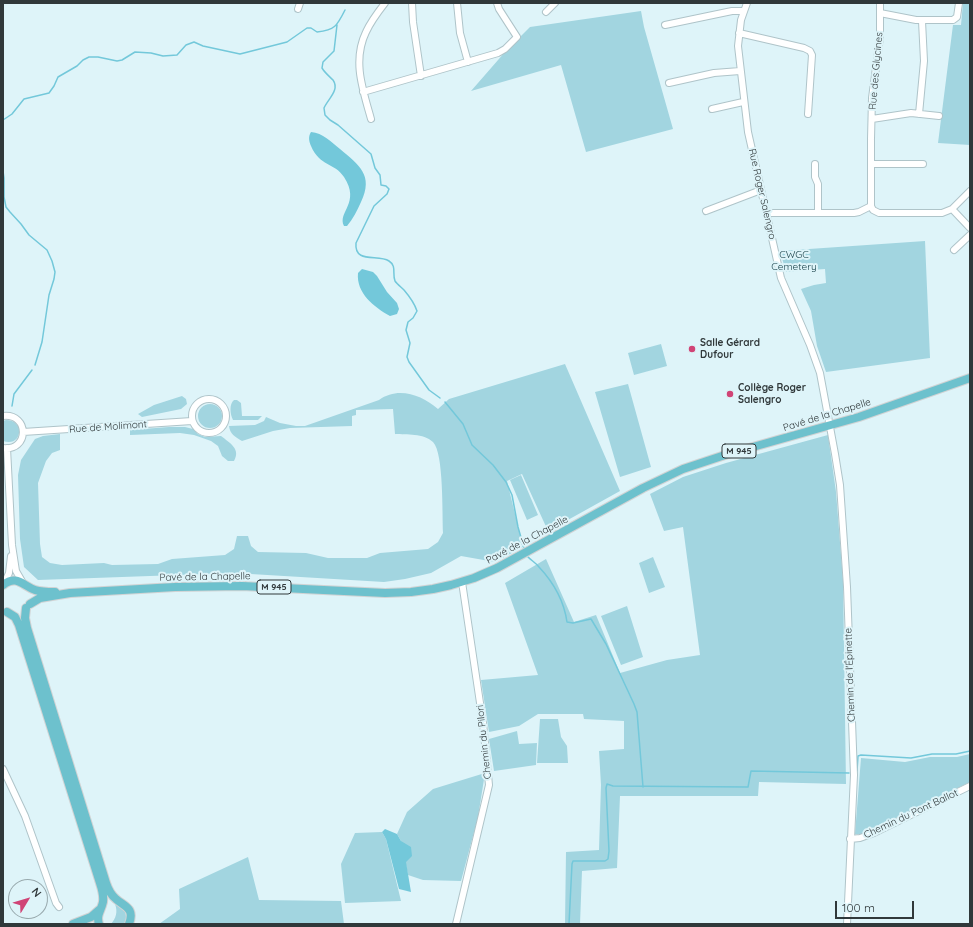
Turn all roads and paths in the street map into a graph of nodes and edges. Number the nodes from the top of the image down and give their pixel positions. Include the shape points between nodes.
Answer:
1 (385, 3) edge
2 (412, 3) edge
3 (457, 3) edge
4 (498, 3) edge
5 (555, 3) edge
6 (748, 3) edge
7 (880, 3) edge
8 (959, 3) edge
9 (744, 11) junction
10 (546, 12) dead end
11 (880, 13) junction
12 (922, 21) junction
13 (666, 25) dead end
14 (739, 33) junction
15 (468, 62) junction
16 (740, 71) junction
17 (421, 76) junction
18 (669, 83) dead end
19 (363, 92) junction
20 (744, 102) junction
21 (712, 109) dead end
22 (808, 114) dead end
23 (919, 114) junction
24 (939, 116) dead end
25 (371, 119) dead end
26 (872, 119) junction
27 (815, 164) dead end
28 (871, 164) junction
29 (923, 164) dead end
30 (761, 190) junction
31 (970, 191) edge
32 (871, 206) junction
33 (952, 209) junction
34 (706, 210) dead end
35 (818, 212) junction
36 (766, 213) junction
37 (970, 228) edge
38 (970, 235) edge
39 (954, 250) dead end
40 (970, 378) edge
41 (3, 416) edge
42 (192, 421) junction
43 (830, 426) junction
44 (23, 432) junction
45 (5, 448) edge
46 (12, 545) junction
47 (462, 582) junction
48 (25, 584) junction
49 (3, 585) edge
50 (70, 593) junction
51 (28, 606) junction
52 (5, 611) edge
53 (3, 769) edge
54 (970, 786) edge
55 (850, 839) junction
56 (119, 902) junction
57 (59, 907) dead end
58 (100, 909) junction
59 (73, 924) edge
60 (99, 924) edge
61 (129, 924) edge
62 (456, 924) edge
63 (847, 924) edge

1 - 19 street via 367,30 361,45 359,69
2 - 17 street
3 - 15 street via 460,33
4 - 15 street via 499,9 517,37 500,52
5 - 10 street
6 - 9 street, Rue Roger Salengro
7 - 11 street, Rue des Glycines
8 - 12 street via 956,19
9 - 13 street via 732,11
9 - 14 street, Rue Roger Salengro
11 - 12 street
11 - 26 street, Rue des Glycines
12 - 23 street via 924,62
14 - 16 street, Rue Roger Salengro
14 - 22 street via 810,51 812,55
15 - 17 street
16 - 18 street via 714,73
16 - 20 street, Rue Roger Salengro
17 - 19 street
19 - 25 street
20 - 21 street
20 - 30 street, Rue Roger Salengro
23 - 24 street
23 - 26 street
26 - 28 street, Rue des Glycines
27 - 35 street
28 - 29 street
28 - 32 street, Rue des Glycines
30 - 34 street
30 - 36 street, Rue Roger Salengro
31 - 33 street
32 - 33 street via 879,213 942,213
32 - 35 street via 854,213
33 - 37 street
35 - 36 street
36 - 43 street, Rue Roger Salengro via 783,283 819,368
38 - 39 street
40 - 43 main road, Pavé de la Chapelle / M 945
41 - 44 street via 15,418 22,426
42 - 42 street via 199,431 211,434 217,432 226,422 225,409 217,400 201,400 193,409
42 - 44 street, Rue de Molimont
43 - 47 main road, Pavé de la Chapelle / M 945 via 728,454 677,472 488,572
43 - 55 street, Chemin de l'Épinette via 842,501 847,587 854,771
44 - 45 street via 20,442
45 - 46 street
46 - 48 street via 17,573
46 - 49 street via 9,572
47 - 50 main road, Pavé de la Chapelle / M 945 via 433,590 398,593 236,586 160,587
47 - 62 street, Chemin du Pilori via 483,723 489,785
48 - 49 main road, Pavé de la Chapelle via 13,580
48 - 50 main road, Pavé de la Chapelle / M 945 via 37,591
48 - 51 main road via 31,596
50 - 51 main road, Pavé de la Chapelle / M 945 via 40,598
51 - 52 main road, Pavé de la Chapelle via 16,614
51 - 56 main road via 25,618 27,628 104,876 110,892
52 - 58 main road via 18,623 30,658 102,890 103,901
53 - 57 street via 25,816
54 - 55 street, Chemin du Pont Ballot via 874,833
55 - 63 street, Chemin de l'Épinette
56 - 58 main road via 108,902
56 - 61 main road via 129,911
58 - 59 main road via 91,917
58 - 60 main road

